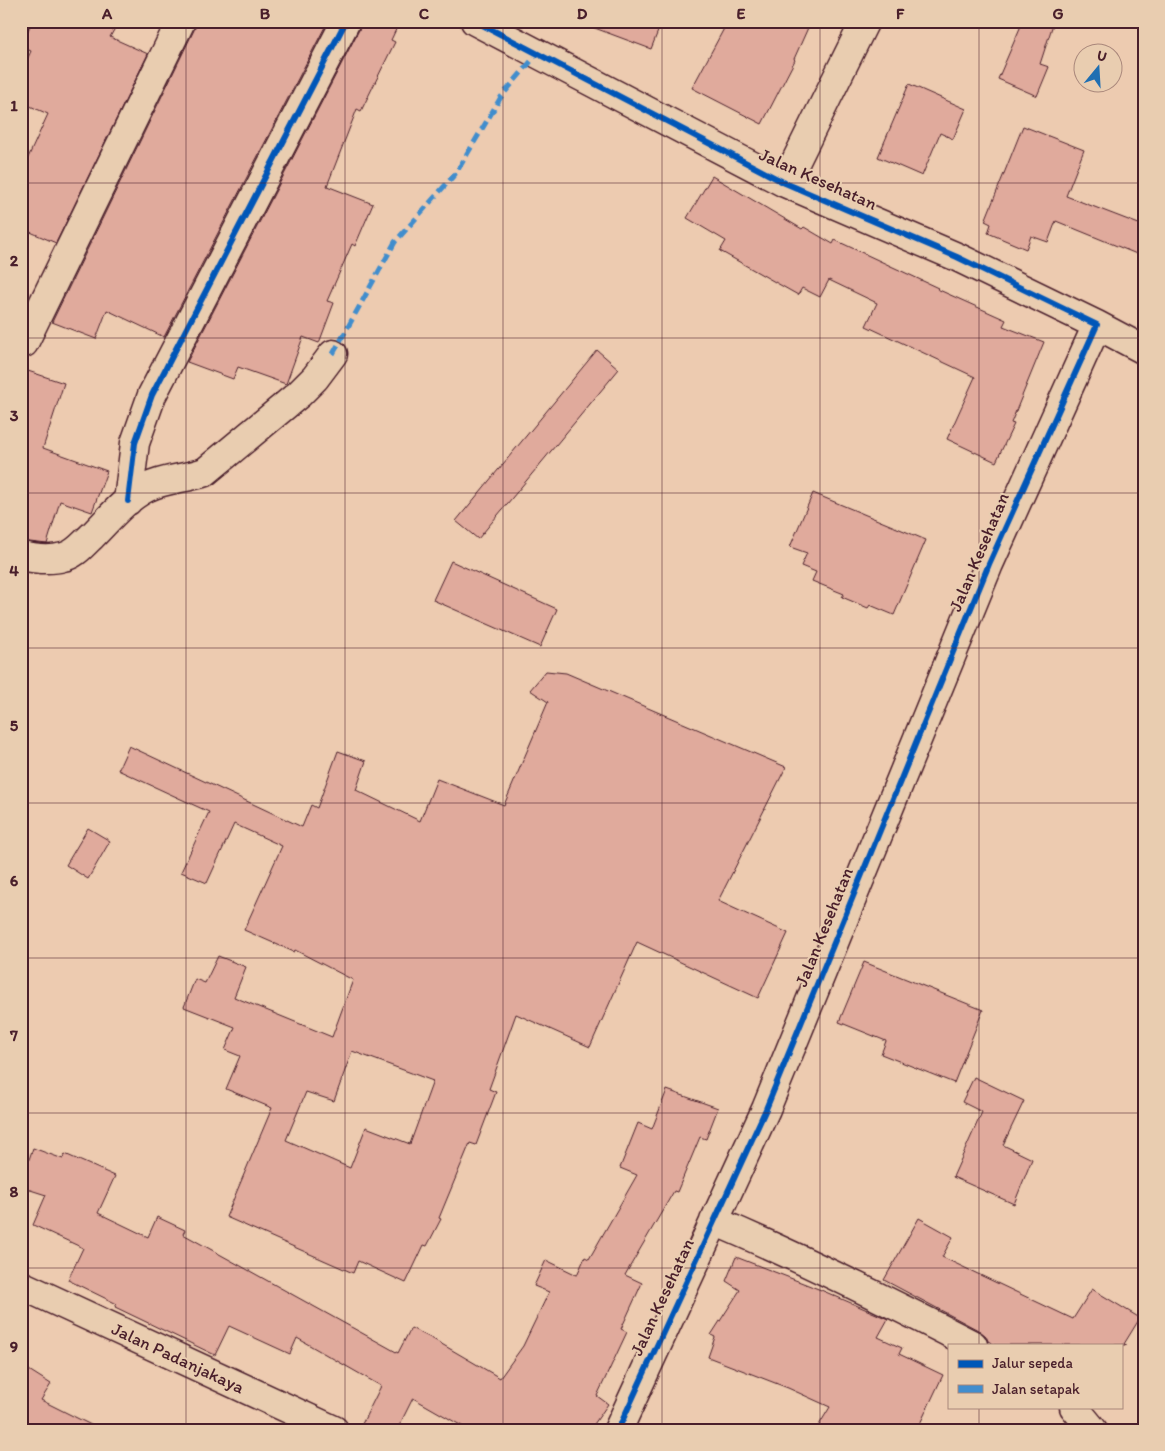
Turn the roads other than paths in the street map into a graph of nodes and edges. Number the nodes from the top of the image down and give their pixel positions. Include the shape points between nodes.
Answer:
1 (181, 21) edge
2 (346, 21) edge
3 (475, 21) edge
4 (865, 21) edge
5 (785, 183) junction
6 (1097, 325) junction
7 (24, 343) dead end
8 (1144, 350) edge
9 (333, 354) dead end
10 (128, 501) junction
11 (21, 556) edge
12 (714, 1221) junction
13 (21, 1285) edge
14 (971, 1344) edge
15 (1075, 1408) edge
16 (334, 1430) edge
17 (618, 1430) edge
18 (1093, 1430) edge

1 - 7 street
2 - 10 street via 152,395 135,443
3 - 5 street, Jalan Kesehatan
4 - 5 street
5 - 6 street, Jalan Kesehatan via 957,257
6 - 8 street
6 - 12 street, Jalan Kesehatan via 989,564 766,1109
9 - 10 street via 299,394 205,472 144,488
10 - 11 street via 77,550 64,557
12 - 14 street via 796,1256
12 - 17 street, Jalan Kesehatan
13 - 16 street, Jalan Padanjakaya
15 - 18 street

